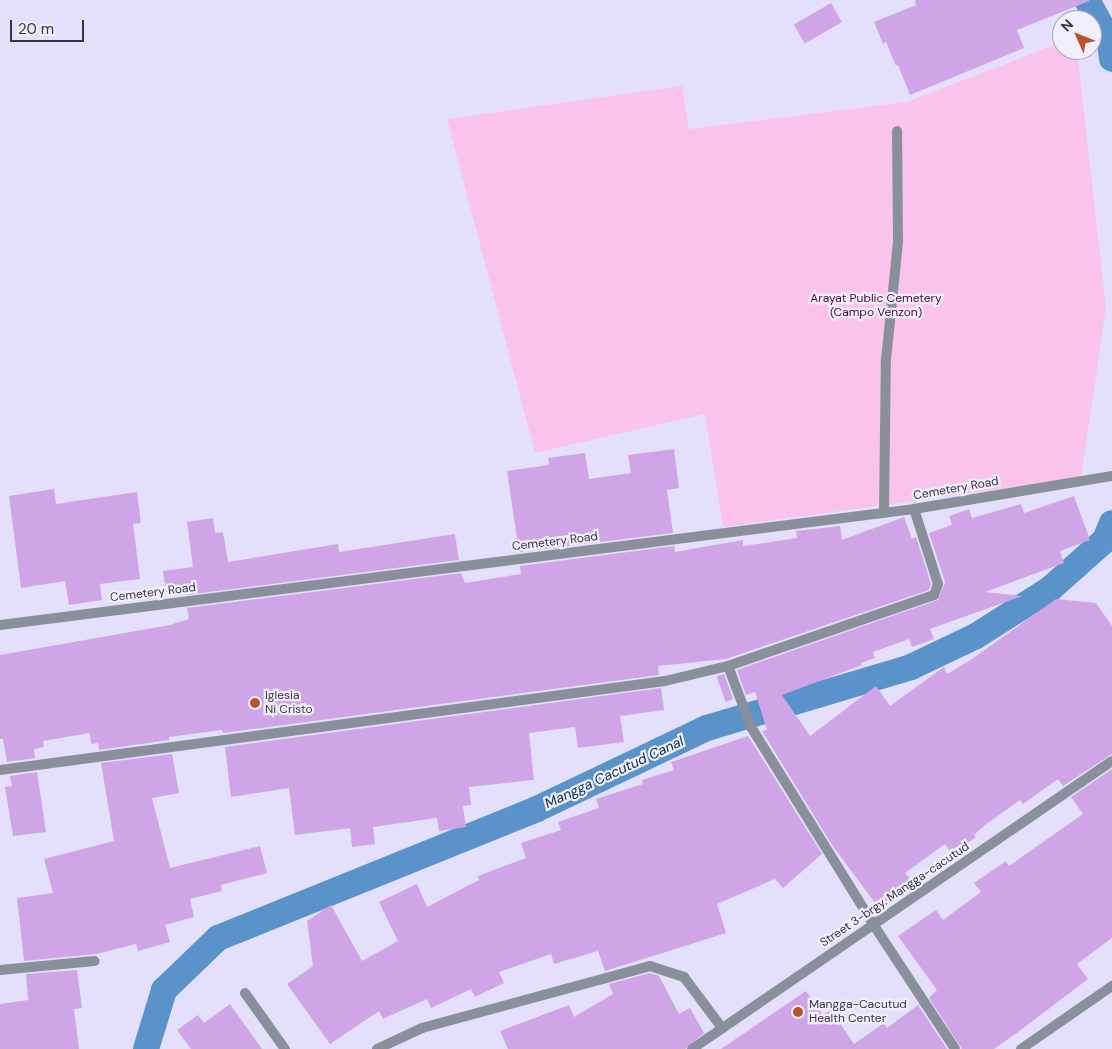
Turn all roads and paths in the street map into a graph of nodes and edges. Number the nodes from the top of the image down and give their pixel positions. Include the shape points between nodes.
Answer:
1 (896, 131) dead end
2 (1112, 476) edge
3 (914, 509) junction
4 (884, 513) junction
5 (0, 625) edge
6 (728, 666) junction
7 (1112, 761) edge
8 (0, 770) edge
9 (873, 924) junction
10 (95, 961) dead end
11 (0, 970) edge
12 (1112, 986) edge
13 (245, 993) dead end
14 (722, 1028) junction
15 (285, 1049) edge
16 (377, 1049) edge
17 (692, 1049) edge
18 (955, 1049) edge
19 (1021, 1049) edge

1 - 4 street via 898,242 886,360
2 - 3 street, Cemetery Road
3 - 4 street, Cemetery Road
3 - 6 street via 938,584 934,595
4 - 5 street, Cemetery Road
6 - 8 street via 665,681
6 - 9 street via 751,727
7 - 9 street, Street 3-brgy. Mangga-cacutud
9 - 14 street, Street 3-brgy. Mangga-cacutud
9 - 18 street
10 - 11 street
12 - 19 street
13 - 15 street
14 - 16 street via 684,977 650,966 422,1028
14 - 17 street, Street 3-brgy. Mangga-cacutud

